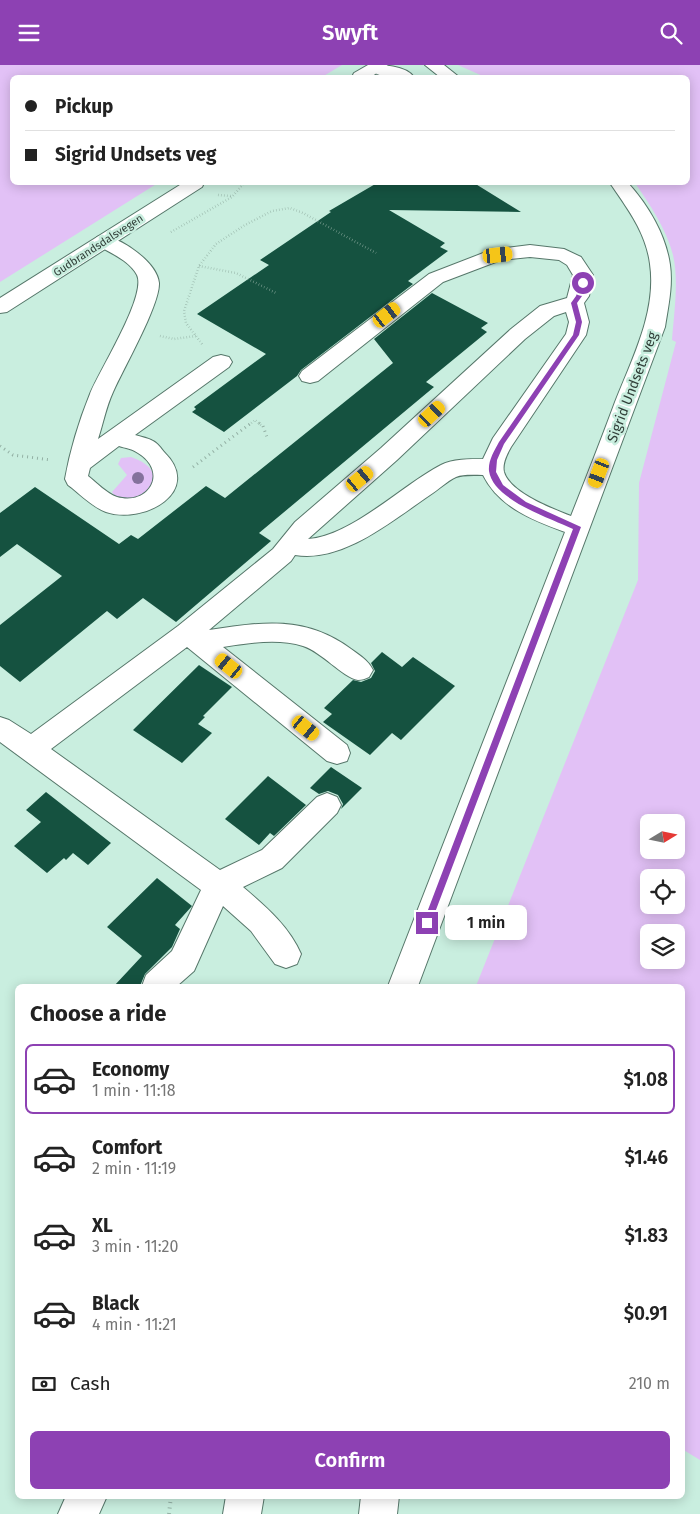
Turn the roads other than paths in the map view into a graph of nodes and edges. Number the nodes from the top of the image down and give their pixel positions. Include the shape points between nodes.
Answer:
1 (433, 65) edge
2 (378, 66) edge
3 (363, 75) edge
4 (400, 75) edge
5 (447, 75) edge
6 (192, 185) edge
7 (619, 185) edge
8 (104, 241) junction
9 (574, 303) junction
10 (0, 307) edge
11 (218, 364) road end
12 (310, 376) dead end
13 (116, 437) junction
14 (79, 464) junction
15 (493, 467) junction
16 (577, 527) junction
17 (290, 545) junction
18 (192, 637) junction
19 (360, 670) dead end
20 (0, 728) edge
21 (31, 749) junction
22 (337, 753) dead end
23 (327, 805) dead end
24 (218, 885) junction
25 (286, 954) dead end
26 (158, 984) edge
27 (404, 984) edge
28 (86, 1499) edge
29 (244, 1499) edge
30 (380, 1499) edge
31 (77, 1514) edge
32 (242, 1514) edge
33 (378, 1514) edge

1 - 5 street
2 - 3 street
2 - 4 street
6 - 8 street, Gudbrandsdalsvegen
7 - 16 street, Sigrid Undsets veg via 646,224 657,247 662,275 655,327
8 - 10 street, Gudbrandsdalsvegen
8 - 14 street via 133,258 144,269 150,284 133,331 101,394
9 - 12 street via 579,296 583,275 574,261 564,255 530,251 498,255 436,278
9 - 15 street via 579,322 576,335 501,444
9 - 17 street via 547,311 518,334 389,454 303,528
11 - 13 street
13 - 14 street
13 - 14 street via 146,447 163,464 166,481 159,495 139,506 111,505 76,479
15 - 16 street via 497,482 512,496 548,516
15 - 17 street via 450,470 388,512 324,547
16 - 27 street, Sigrid Undsets veg
17 - 18 street
18 - 19 street via 278,632 301,635 322,643
18 - 21 street
18 - 22 street
20 - 21 street
21 - 24 street
23 - 24 street via 272,859
24 - 25 street via 262,921
24 - 26 street via 184,961
28 - 31 street
29 - 32 street
30 - 33 street

